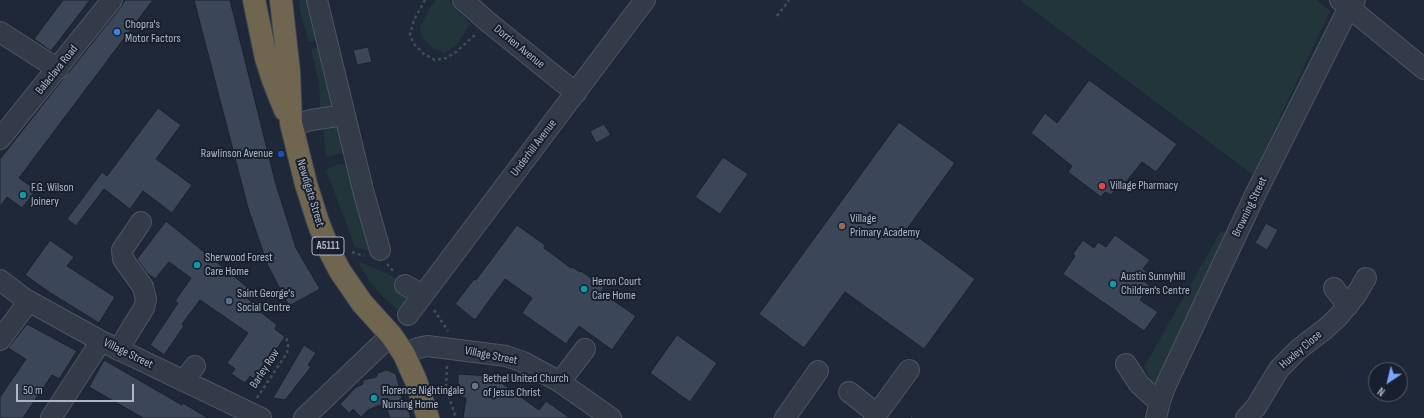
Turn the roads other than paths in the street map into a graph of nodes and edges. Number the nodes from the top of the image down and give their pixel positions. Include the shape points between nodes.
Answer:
1 (112, 0) edge
2 (254, 0) edge
3 (281, 0) edge
4 (317, 0) edge
5 (463, 0) edge
6 (645, 0) edge
7 (1348, 2) edge
8 (0, 32) edge
9 (58, 69) junction
10 (1424, 69) edge
11 (576, 93) junction
12 (344, 115) junction
13 (291, 124) junction
14 (0, 139) edge
15 (141, 222) dead end
16 (380, 250) dead end
17 (1366, 278) dead end
18 (0, 280) edge
19 (405, 285) dead end
20 (1334, 288) dead end
21 (423, 295) junction
22 (29, 301) junction
23 (1348, 306) junction
24 (408, 316) dead end
25 (390, 335) junction
26 (0, 340) edge
27 (110, 345) junction
28 (585, 349) dead end
29 (404, 354) junction
30 (1126, 364) dead end
31 (195, 366) dead end
32 (909, 370) dead end
33 (818, 371) dead end
34 (183, 381) junction
35 (560, 382) junction
36 (849, 392) dead end
37 (1160, 413) edge
38 (255, 415) edge
39 (875, 416) edge
40 (51, 418) edge
41 (304, 418) edge
42 (428, 418) edge
43 (611, 418) edge
44 (785, 418) edge
45 (1246, 418) edge

1 - 9 street, Balaclava Road
2 - 13 highway, Newdigate Street / A5111 via 266,58
3 - 13 highway, Newdigate Street / A5111 via 289,72
4 - 12 street
5 - 11 street, Dorrien Avenue
6 - 11 street, Underhill Avenue
7 - 10 street
7 - 37 street, Browning Street via 1166,385
8 - 9 street
9 - 14 street, Balaclava Road
11 - 21 street, Underhill Avenue
12 - 13 street
12 - 16 street
13 - 25 highway, Newdigate Street / A5111 via 306,184 329,250 362,303
15 - 27 street via 122,250 123,259 142,287 146,299 144,308
17 - 23 street, Huxley Close
18 - 22 street, Village Street
19 - 21 street
20 - 23 street
21 - 24 street, Underhill Avenue
22 - 26 street
22 - 27 street, Village Street
23 - 45 street, Huxley Close via 1332,323 1283,363 1256,407
25 - 29 highway, A5111
25 - 41 street
27 - 34 street, Village Street
27 - 40 street
28 - 35 street
29 - 35 street, Village Street via 427,346 506,356
29 - 42 highway, A5111
30 - 37 street via 1139,384 1153,397
31 - 34 street
32 - 39 street
33 - 44 street
34 - 38 street, Village Street
35 - 43 street, Village Street
36 - 39 street

